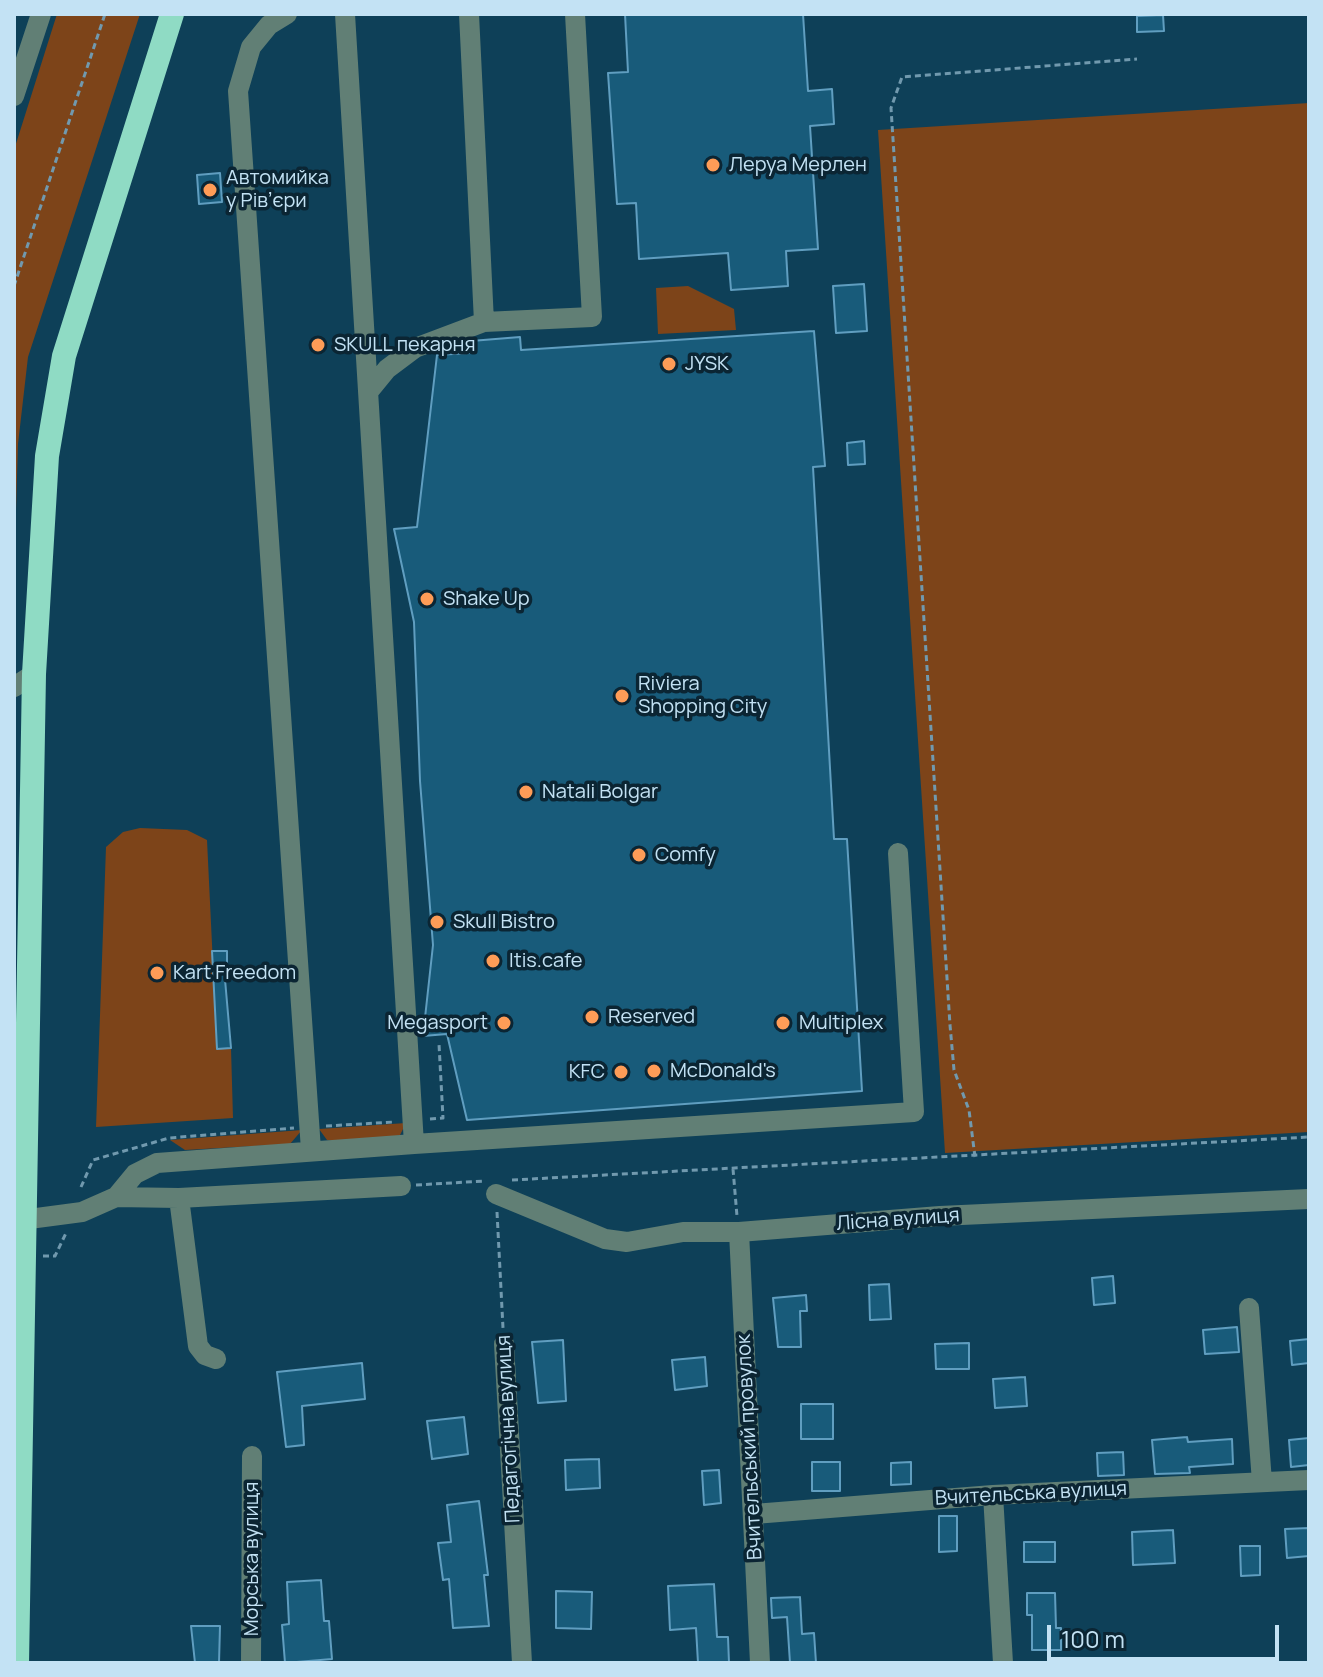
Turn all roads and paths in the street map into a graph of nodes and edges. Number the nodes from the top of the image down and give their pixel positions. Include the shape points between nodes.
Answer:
1 (41, 14) edge
2 (105, 14) edge
3 (172, 14) edge
4 (287, 14) edge
5 (345, 14) edge
6 (469, 14) edge
7 (575, 14) edge
8 (1137, 59) dead end
9 (14, 96) edge
10 (14, 286) edge
11 (484, 322) junction
12 (369, 391) junction
13 (24, 681) edge
14 (898, 853) dead end
15 (439, 1044) dead end
16 (423, 1120) dead end
17 (406, 1121) dead end
18 (318, 1127) dead end
19 (1309, 1137) edge
20 (414, 1144) junction
21 (311, 1150) junction
22 (975, 1157) junction
23 (733, 1169) junction
24 (513, 1180) dead end
25 (401, 1186) joint
26 (496, 1188) junction
27 (116, 1197) junction
28 (179, 1198) junction
29 (1309, 1199) edge
30 (20, 1221) edge
31 (72, 1226) dead end
32 (739, 1232) junction
33 (55, 1256) dead end
34 (1249, 1308) dead end
35 (504, 1344) joint
36 (216, 1359) dead end
37 (252, 1456) dead end
38 (1309, 1480) edge
39 (1262, 1482) junction
40 (993, 1495) junction
41 (754, 1514) junction
42 (17, 1663) edge
43 (251, 1663) edge
44 (522, 1663) edge
45 (760, 1663) edge
46 (1003, 1663) edge

1 - 9 street
2 - 10 path
3 - 13 highway via 64,356 47,456
4 - 21 street via 269,25 251,47 239,81
5 - 12 street
6 - 11 street
7 - 11 street via 592,317
8 - 22 path via 902,77 891,108 950,1025 954,1070 969,1110
11 - 12 street via 415,348
12 - 20 street
13 - 30 highway
14 - 20 street via 914,1112
15 - 16 path via 443,1118
17 - 18 path
19 - 22 path
20 - 21 street
21 - 27 street via 157,1163 135,1174
22 - 23 path
23 - 24 path
23 - 32 path
25 - 26 path
25 - 28 street
26 - 32 street, Лісна вулиця via 605,1239 627,1242 683,1232
26 - 35 path, Педагогічна вулиця
27 - 28 street
27 - 30 street via 82,1212
28 - 36 street via 198,1346
29 - 32 street, Лісна вулиця via 940,1216
30 - 42 highway
31 - 33 path
32 - 41 street, Вчительський провулок
34 - 39 street
35 - 44 street, Педагогічна вулиця
37 - 43 street, Морська вулиця
38 - 39 street, Вчительська вулиця
39 - 40 street, Вчительська вулиця
40 - 41 street, Вчительська вулиця
40 - 46 street
41 - 45 street, Вчительський провулок

